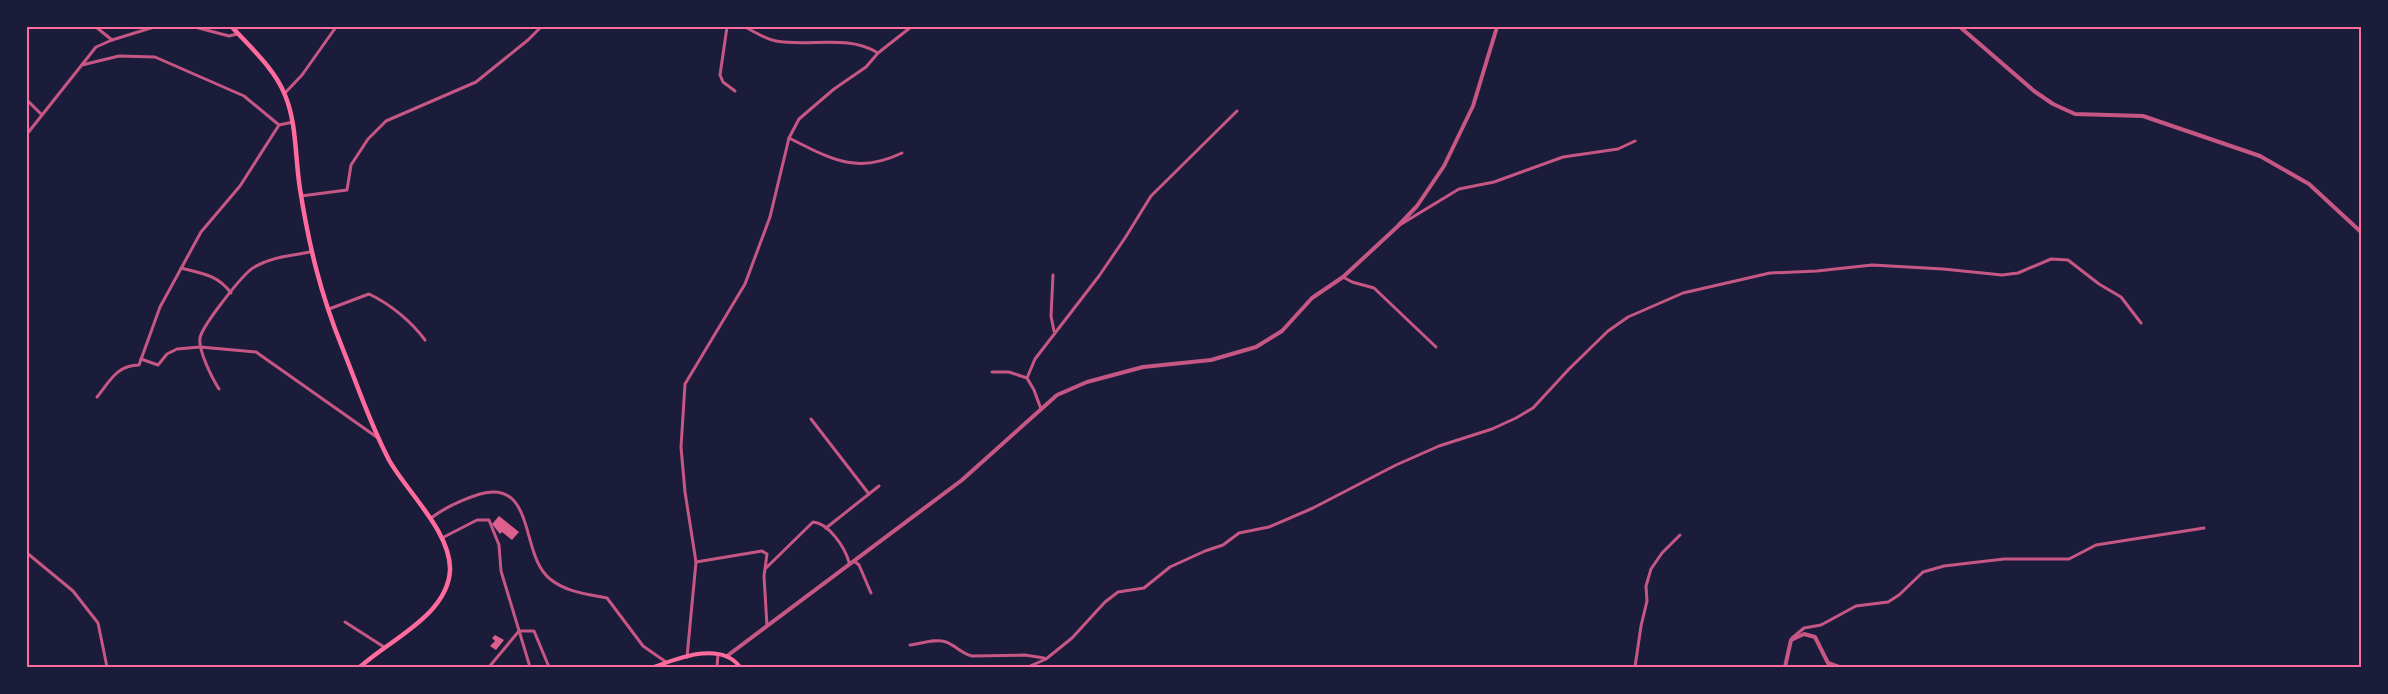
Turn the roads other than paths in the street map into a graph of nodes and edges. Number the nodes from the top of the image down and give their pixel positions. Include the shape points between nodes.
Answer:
1 (96, 27) edge
2 (154, 27) edge
3 (195, 27) edge
4 (232, 27) edge
5 (336, 27) edge
6 (541, 27) edge
7 (728, 27) edge
8 (746, 27) edge
9 (910, 27) edge
10 (1497, 27) edge
11 (1960, 27) edge
12 (238, 34) junction
13 (112, 40) junction
14 (878, 53) junction
15 (82, 65) junction
16 (735, 92) dead end
17 (285, 93) junction
18 (27, 100) edge
19 (1238, 111) dead end
20 (41, 114) junction
21 (292, 122) junction
22 (279, 125) junction
23 (27, 134) edge
24 (789, 138) junction
25 (1635, 141) dead end
26 (902, 153) dead end
27 (301, 196) junction
28 (1397, 227) junction
29 (2361, 232) edge
30 (310, 252) junction
31 (181, 268) junction
32 (1053, 274) dead end
33 (1343, 277) junction
34 (231, 293) junction
35 (328, 310) junction
36 (2141, 323) dead end
37 (1054, 332) junction
38 (425, 340) dead end
39 (200, 347) junction
40 (1436, 347) dead end
41 (141, 359) junction
42 (992, 372) dead end
43 (1027, 378) junction
44 (219, 389) dead end
45 (97, 397) dead end
46 (1041, 410) junction
47 (811, 419) dead end
48 (380, 439) junction
49 (879, 486) dead end
50 (869, 494) junction
51 (429, 519) junction
52 (826, 528) junction
53 (2204, 528) dead end
54 (1680, 535) dead end
55 (442, 538) junction
56 (27, 553) edge
57 (851, 561) junction
58 (696, 562) junction
59 (765, 569) junction
60 (871, 593) dead end
61 (345, 622) dead end
62 (767, 626) junction
63 (519, 631) junction
64 (1791, 640) junction
65 (910, 645) dead end
66 (384, 647) junction
67 (718, 653) junction
68 (727, 656) junction
69 (687, 657) junction
70 (1046, 659) junction
71 (667, 663) junction
72 (106, 667) edge
73 (360, 667) edge
74 (489, 667) edge
75 (530, 667) edge
76 (549, 667) edge
77 (654, 667) edge
78 (717, 667) edge
79 (740, 667) edge
80 (1028, 667) edge
81 (1635, 667) edge
82 (1785, 667) edge
83 (1839, 667) edge

1 - 13 street
2 - 13 street
3 - 12 street via 229,36
4 - 12 highway
5 - 17 street
6 - 27 street via 476,82 386,120 351,165 347,190
7 - 16 street via 720,75
8 - 14 street via 773,41 850,43 866,45
9 - 14 street
10 - 28 street via 1473,106 1444,166 1417,206
11 - 29 street via 2053,104 2075,114 2143,116 2260,156 2309,184
12 - 17 highway via 272,71
13 - 15 street via 96,47
14 - 24 street via 800,119
15 - 20 street
15 - 22 street via 119,56 155,57 244,96
17 - 21 highway
18 - 20 street
19 - 37 street via 1151,196 1099,276
20 - 23 street
21 - 22 street
21 - 27 highway
22 - 31 street via 240,186 201,232
24 - 26 street via 850,164 879,162
24 - 58 street via 770,217 745,284 685,384 681,447
25 - 28 street via 1618,149 1563,157 1494,182 1459,189
27 - 30 highway
28 - 33 street
30 - 34 street via 266,261 249,270
30 - 35 highway
31 - 34 street via 215,277
31 - 41 street via 160,307
32 - 37 street
33 - 40 street via 1374,288
33 - 46 street via 1312,298 1282,331 1256,347 1211,360 1143,367 1088,382 1057,395
34 - 39 street via 200,336
35 - 38 street via 369,294 384,301
35 - 48 highway
36 - 70 street via 2121,297 2067,260 2051,260 2002,275 1872,265 1770,273 1683,293 1628,317 1569,369 1541,400 1516,418 1438,446 1269,527 1239,533 1223,545 1170,567 1144,588 1118,592
37 - 43 street
39 - 41 street via 177,349 158,365
39 - 44 street
39 - 48 street via 256,351
41 - 45 street via 139,365 125,366 116,373
42 - 43 street
43 - 46 street
46 - 57 street via 962,480
47 - 50 street
48 - 51 highway
49 - 50 street
50 - 52 street
51 - 55 highway
51 - 71 street via 455,501 491,491 515,500 540,567 549,579 579,593 607,598 643,646
52 - 57 street
52 - 59 street via 813,522
53 - 64 street via 2096,545 2069,559 1944,566 1923,572 1888,602 1856,606 1821,625 1804,628
54 - 81 street via 1651,569
55 - 63 street via 477,520 489,520 499,545 501,570
55 - 66 highway via 450,567 442,597 427,615
56 - 72 street via 73,591 98,623
57 - 60 street via 859,565
57 - 62 street
58 - 59 street via 762,551 767,554
58 - 69 street
59 - 62 street
61 - 66 street
62 - 68 street
63 - 74 street
63 - 75 street
63 - 76 street via 534,631
64 - 82 street
64 - 83 street via 1804,634 1815,637 1828,663
65 - 70 street via 945,642 972,656
66 - 73 highway
67 - 68 main road
67 - 69 main road
67 - 78 street
68 - 79 main road
69 - 71 main road
70 - 80 street
71 - 77 main road

